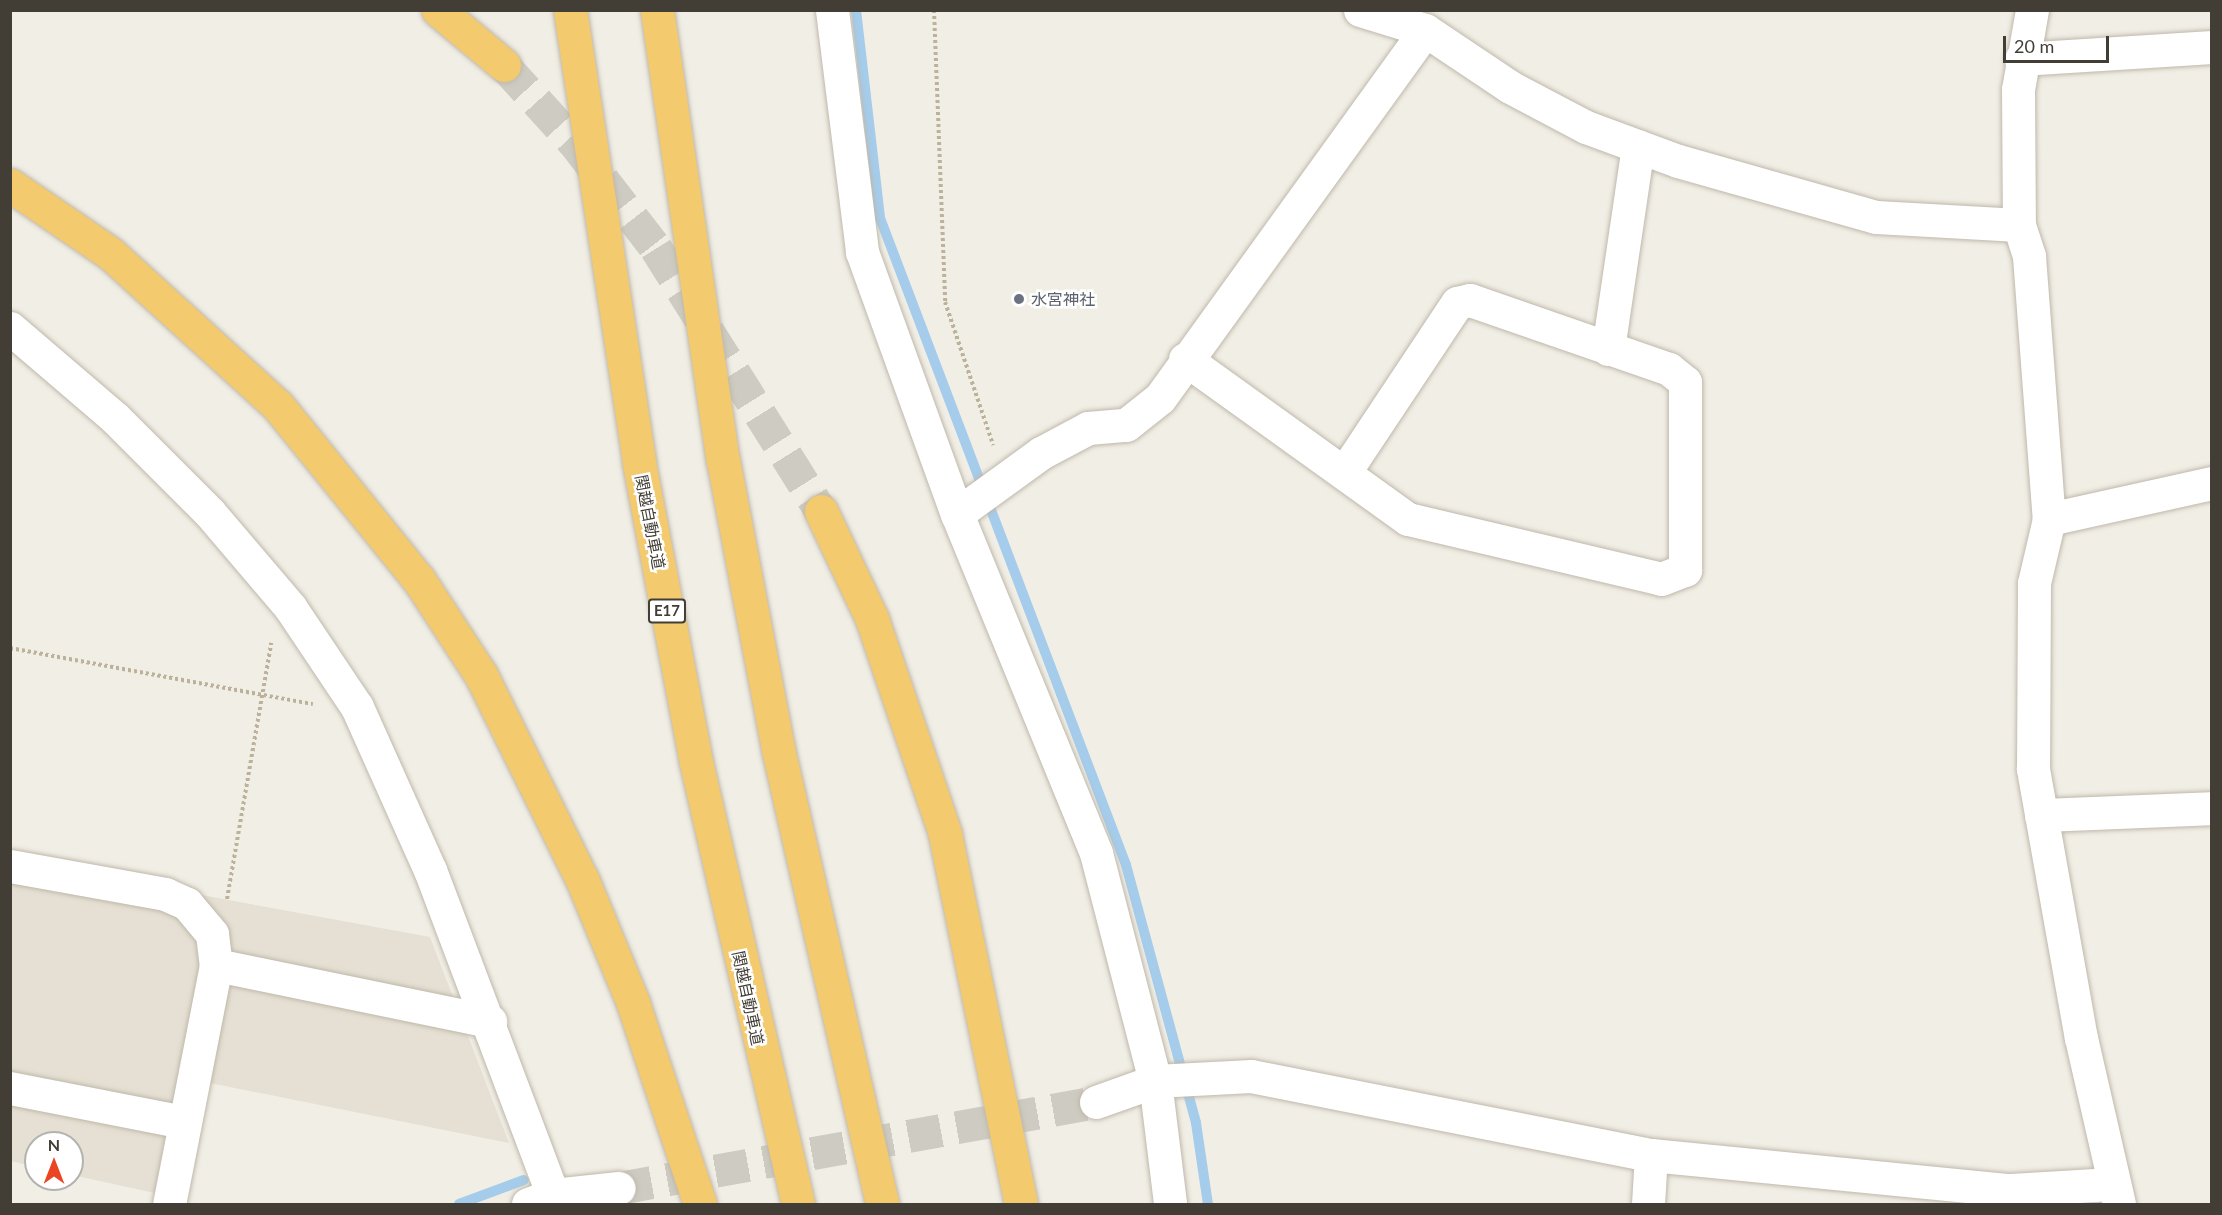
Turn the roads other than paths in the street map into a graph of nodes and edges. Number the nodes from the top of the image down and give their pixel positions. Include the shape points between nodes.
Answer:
1 (438, 10) edge
2 (570, 10) edge
3 (657, 10) edge
4 (832, 10) edge
5 (1360, 10) edge
6 (2032, 10) edge
7 (1425, 30) junction
8 (2211, 47) edge
9 (2021, 59) junction
10 (504, 65) tunnel mouth
11 (1638, 146) junction
12 (10, 185) edge
13 (2019, 225) junction
14 (10, 328) edge
15 (1608, 348) junction
16 (1185, 359) junction
17 (1346, 470) junction
18 (2211, 483) edge
19 (986, 494) junction
20 (821, 511) tunnel mouth
21 (2049, 519) junction
22 (2211, 808) edge
23 (2042, 815) junction
24 (10, 866) edge
25 (216, 965) junction
26 (490, 1021) junction
27 (1161, 1081) junction
28 (10, 1088) edge
29 (1096, 1102) tunnel mouth
30 (183, 1122) junction
31 (1651, 1155) junction
32 (619, 1188) tunnel mouth
33 (1883, 1191) edge
34 (2116, 1194) edge
35 (546, 1202) edge
36 (169, 1204) edge
37 (700, 1204) edge
38 (798, 1204) edge
39 (882, 1204) edge
40 (1022, 1204) edge
41 (1170, 1204) edge
42 (1648, 1204) edge

1 - 10 highway
2 - 38 highway, 関越自動車道 / E17 via 639,463 696,762
3 - 39 highway via 723,460 771,715
4 - 19 street via 862,252
5 - 7 street
6 - 9 street
7 - 11 street via 1510,87
7 - 16 street
8 - 9 street
9 - 13 street
11 - 13 street via 1876,217
11 - 15 street
12 - 37 highway via 111,254 278,406 419,580 481,675 582,879 633,1003
13 - 21 street via 2029,256
14 - 26 street via 115,418 210,513 298,619 343,686 430,870
15 - 17 street via 1470,300 1457,303
15 - 17 street via 1669,369 1685,382 1685,570 1662,579 1472,538 1408,519
16 - 17 street
16 - 19 street via 1160,398 1126,425 1088,428
18 - 21 street
19 - 27 street
20 - 40 highway via 872,619 945,834
21 - 23 street via 2034,584 2033,769
22 - 23 street
23 - 34 street
24 - 25 street via 165,894 187,904 212,934
25 - 26 street
25 - 30 street
26 - 35 street
27 - 29 street
27 - 31 street via 1251,1076
27 - 41 street
28 - 30 street
30 - 36 street
31 - 33 street
31 - 42 street
32 - 35 street
33 - 34 street

